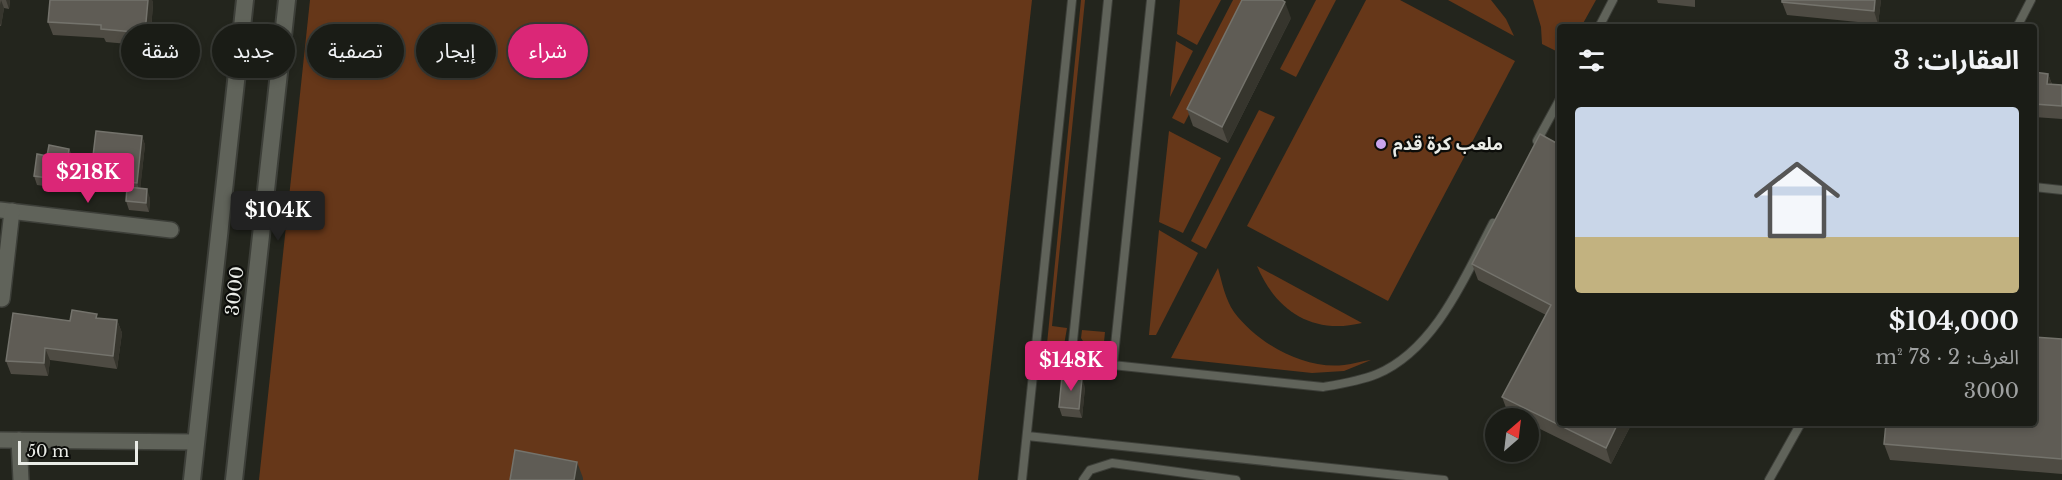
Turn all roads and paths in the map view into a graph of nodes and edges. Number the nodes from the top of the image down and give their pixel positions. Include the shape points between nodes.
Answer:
1 (245, 0) edge
2 (288, 0) edge
3 (1072, 0) edge
4 (1108, 0) edge
5 (1151, 0) edge
6 (1613, 0) edge
7 (2031, 0) edge
8 (1601, 24) edge
9 (2019, 24) edge
10 (1557, 104) edge
11 (1532, 150) edge
12 (2037, 188) edge
13 (2062, 190) edge
14 (6, 210) edge
15 (1499, 212) edge
16 (171, 230) dead end
17 (3, 299) dead end
18 (1036, 357) junction
19 (1071, 360) junction
20 (1113, 365) junction
21 (1799, 426) edge
22 (1027, 436) junction
23 (0, 440) edge
24 (19, 440) junction
25 (196, 442) junction
26 (21, 480) edge
27 (192, 480) edge
28 (234, 480) edge
29 (1022, 480) edge
30 (1083, 480) edge
31 (1236, 480) edge
32 (1444, 480) edge
33 (1769, 480) edge

1 - 25 street
2 - 28 street, 3000
3 - 18 lane
4 - 19 lane
5 - 20 lane
6 - 8 lane
7 - 9 lane
10 - 11 lane
12 - 13 lane
14 - 16 street
14 - 17 street
15 - 20 lane via 1450,304 1430,333 1378,374 1323,387
18 - 19 lane
18 - 22 lane
19 - 20 lane
21 - 33 lane
22 - 29 lane
22 - 32 lane
23 - 24 street
24 - 25 street
24 - 26 street
25 - 27 street
30 - 31 lane via 1090,470 1112,464

